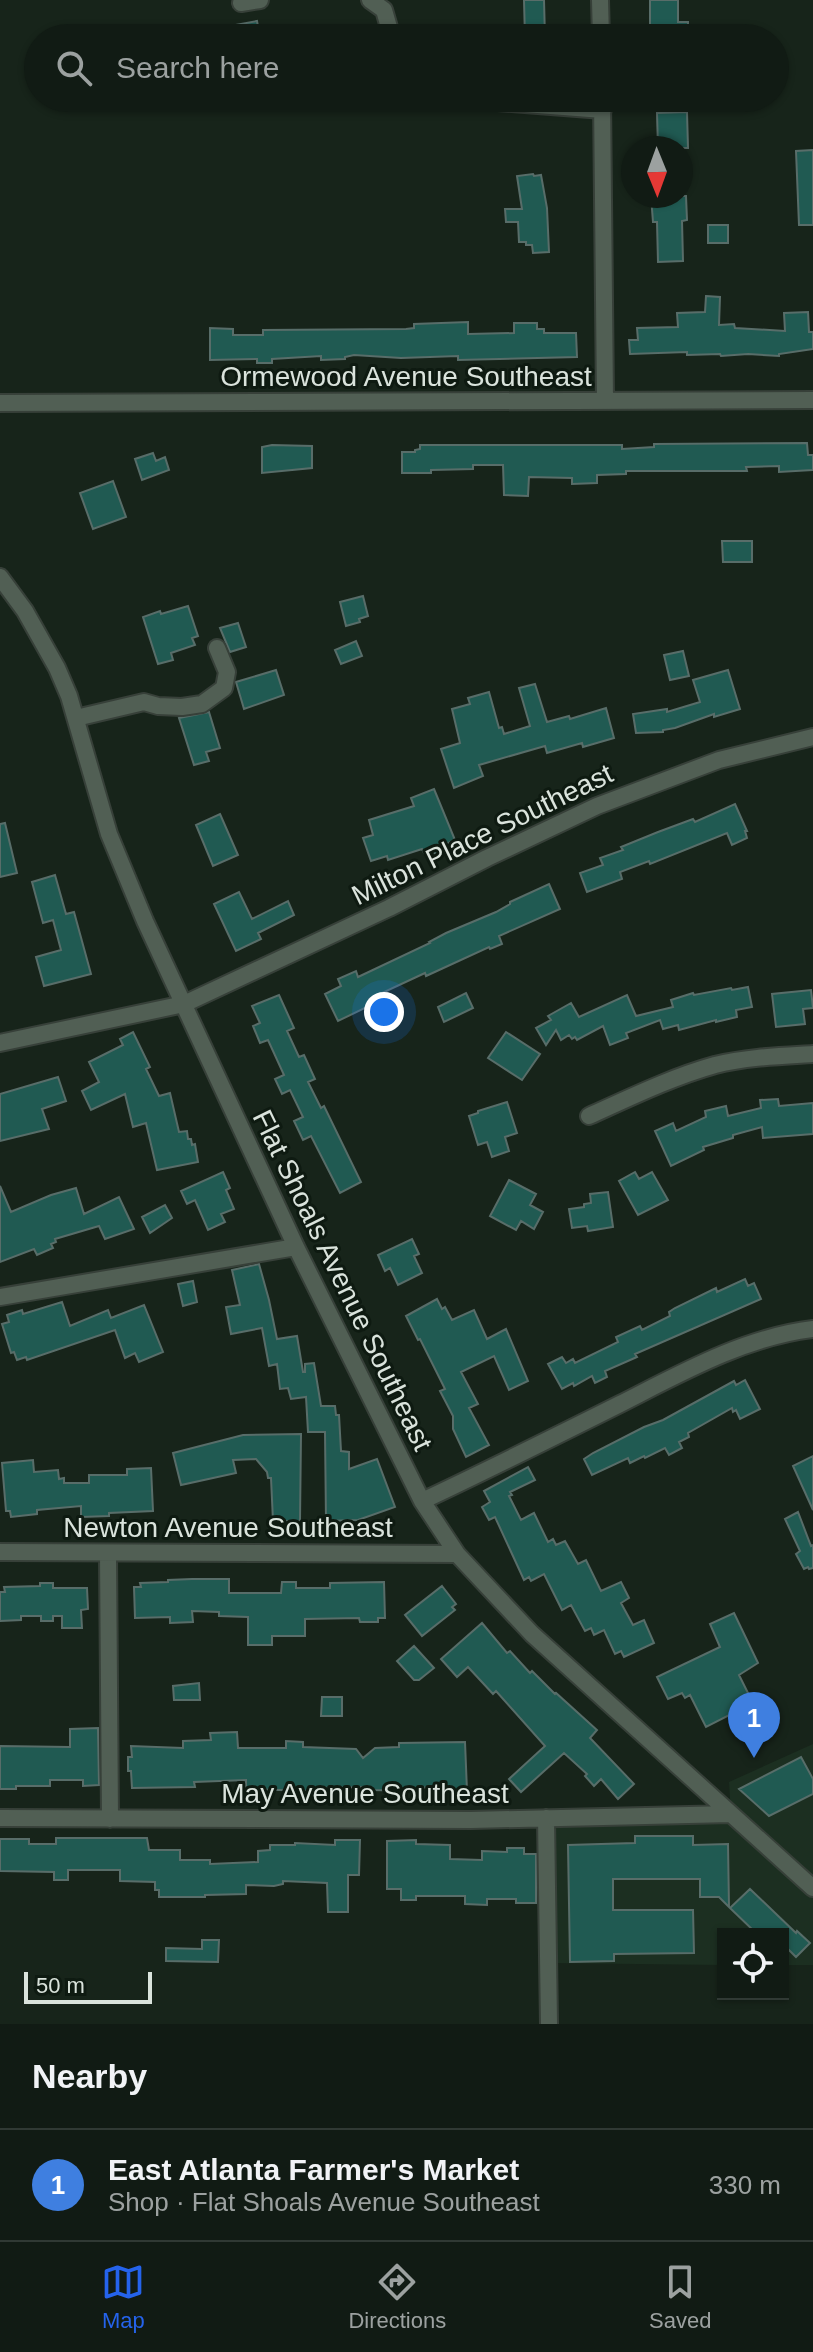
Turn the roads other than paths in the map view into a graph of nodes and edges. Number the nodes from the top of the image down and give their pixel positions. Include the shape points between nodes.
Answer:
1 (260, 0) edge
2 (370, 0) edge
3 (600, 0) edge
4 (241, 3) dead end
5 (388, 24) edge
6 (601, 24) edge
7 (602, 112) edge
8 (813, 400) edge
9 (605, 401) junction
10 (0, 403) edge
11 (0, 577) edge
12 (217, 648) dead end
13 (76, 718) junction
14 (813, 737) edge
15 (184, 1004) junction
16 (0, 1043) edge
17 (813, 1054) edge
18 (589, 1116) dead end
19 (296, 1247) junction
20 (0, 1297) edge
21 (813, 1329) edge
22 (422, 1501) junction
23 (0, 1552) edge
24 (108, 1554) junction
25 (457, 1554) junction
26 (731, 1814) junction
27 (0, 1818) edge
28 (546, 1818) junction
29 (110, 1819) junction
30 (813, 1888) edge
31 (549, 2024) edge

1 - 4 street
2 - 5 street via 384,10
3 - 6 street
7 - 9 street
8 - 9 street, Ormewood Avenue Southeast
9 - 10 street, Ormewood Avenue Southeast
11 - 13 street, Flat Shoals Avenue Southeast via 45,643
12 - 13 street via 227,672 224,688 202,704 144,702
13 - 15 street, Flat Shoals Avenue Southeast via 109,834
14 - 15 street, Milton Place Southeast via 719,760 597,806
15 - 16 street, Milton Place Southeast
15 - 19 street, Flat Shoals Avenue Southeast
17 - 18 street via 715,1065
19 - 20 street
19 - 22 street, Flat Shoals Avenue Southeast
21 - 22 street, Newton Avenue Southeast via 749,1344 673,1377
22 - 25 street, Flat Shoals Avenue Southeast
23 - 24 street, Newton Avenue Southeast
24 - 25 street, Newton Avenue Southeast
24 - 29 street
25 - 26 street, Flat Shoals Avenue Southeast via 532,1634
26 - 28 street, May Avenue Southeast
26 - 30 street, Flat Shoals Avenue Southeast
27 - 29 street, May Avenue Southeast
28 - 29 street, May Avenue Southeast
28 - 31 street

